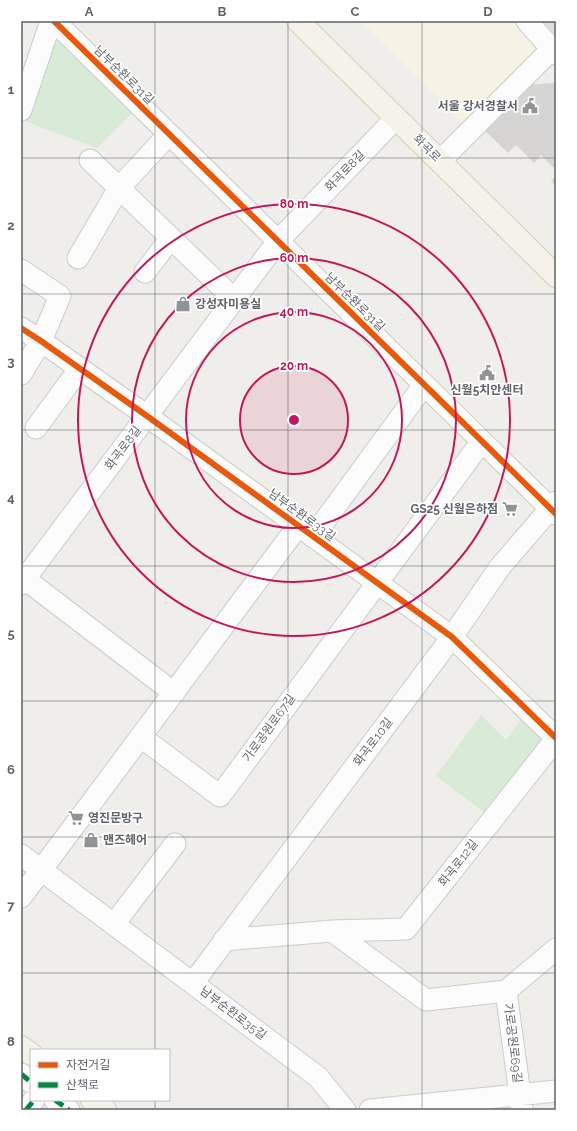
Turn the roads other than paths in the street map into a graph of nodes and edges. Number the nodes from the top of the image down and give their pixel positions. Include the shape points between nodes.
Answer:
1 (53, 21) edge
2 (298, 21) edge
3 (527, 21) edge
4 (554, 52) edge
5 (21, 110) edge
6 (396, 118) junction
7 (169, 134) junction
8 (90, 160) dead end
9 (440, 161) junction
10 (119, 188) junction
11 (171, 238) junction
12 (278, 241) junction
13 (78, 258) dead end
14 (21, 270) edge
15 (145, 272) dead end
16 (556, 276) edge
17 (234, 299) junction
18 (21, 328) edge
19 (41, 341) junction
20 (80, 368) junction
21 (21, 374) edge
22 (424, 385) junction
23 (147, 416) junction
24 (36, 428) dead end
25 (482, 442) junction
26 (554, 508) edge
27 (306, 531) junction
28 (23, 581) edge
29 (378, 582) junction
30 (452, 637) junction
31 (174, 693) junction
32 (141, 737) junction
33 (556, 738) edge
34 (175, 844) dead end
35 (21, 855) edge
36 (42, 870) junction
37 (21, 897) edge
38 (114, 924) junction
39 (332, 931) junction
40 (224, 940) junction
41 (556, 949) edge
42 (193, 983) junction
43 (506, 990) junction
44 (21, 1047) edge
45 (30, 1053) edge
46 (21, 1074) edge
47 (30, 1081) edge
48 (556, 1091) edge
49 (33, 1101) edge
50 (56, 1101) edge
51 (93, 1101) edge
52 (520, 1102) edge
53 (26, 1110) edge
54 (69, 1110) edge
55 (105, 1110) edge
56 (345, 1110) edge
57 (370, 1110) edge

1 - 5 street
1 - 7 street, 남부순환로31길
2 - 6 main road, 화곡로
3 - 4 street
4 - 9 street
6 - 9 main road, 화곡로
6 - 12 street, 화곡로8길
7 - 10 street
7 - 12 street, 남부순환로31길
8 - 10 street
9 - 16 main road, 화곡로
10 - 11 street
10 - 13 street
11 - 15 street
11 - 17 street
12 - 17 street, 화곡로8길
12 - 22 street, 남부순환로31길
14 - 19 street via 60,296
17 - 23 street, 화곡로8길
18 - 19 street, 남부순환로33길
19 - 20 street, 남부순환로33길
19 - 21 street
20 - 23 street, 남부순환로33길
20 - 24 street
22 - 25 street, 남부순환로31길
22 - 27 street
23 - 27 street, 남부순환로33길
23 - 28 street, 화곡로8길
25 - 26 street, 남부순환로31길
25 - 29 street
26 - 30 street, 화곡로10길 via 500,567
27 - 29 street, 남부순환로33길
27 - 31 street
28 - 31 street, 화곡로8길
29 - 30 street, 남부순환로33길
29 - 32 street, 가로공원로67길 via 220,796
30 - 33 street, 남부순환로33길
30 - 40 street, 화곡로10길
31 - 32 street
32 - 36 street
33 - 39 street, 화곡로12길 via 406,929
34 - 38 street
35 - 36 street, 남부순환로35길
36 - 37 street
36 - 38 street, 남부순환로35길
38 - 42 street, 남부순환로35길
39 - 40 street, 화곡로12길
39 - 43 street via 426,1000
40 - 42 street, 화곡로10길
41 - 43 street
42 - 56 street, 남부순환로35길 via 318,1077
43 - 52 street, 가로공원로69길
44 - 45 main road
46 - 47 street
48 - 52 street, 가로공원로69길
49 - 53 street
50 - 54 street
51 - 55 main road
52 - 57 street, 가로공원로69길

